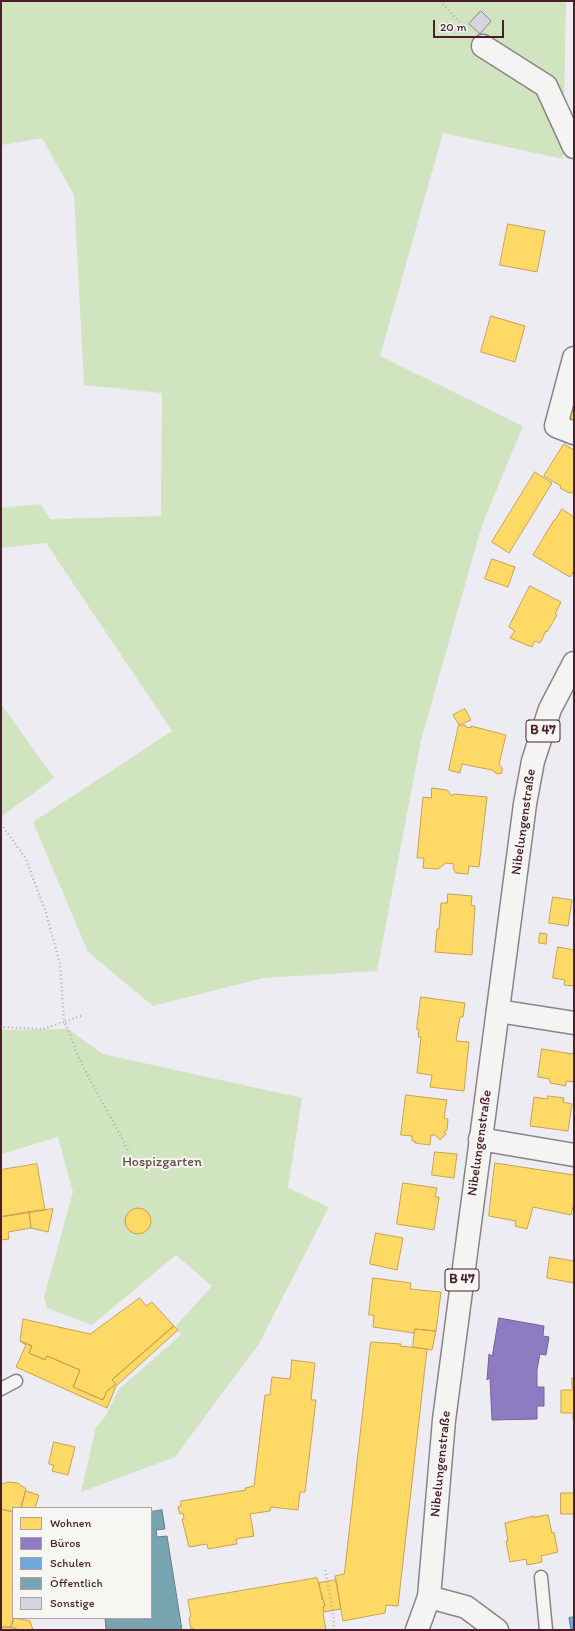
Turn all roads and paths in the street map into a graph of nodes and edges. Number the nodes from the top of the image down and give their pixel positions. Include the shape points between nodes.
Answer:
1 (440, 1) edge
2 (483, 46) joint
3 (574, 147) edge
4 (574, 358) edge
5 (574, 433) edge
6 (574, 663) edge
7 (1, 824) edge
8 (498, 1011) junction
9 (81, 1016) dead end
10 (64, 1022) junction
11 (574, 1023) edge
12 (1, 1027) edge
13 (480, 1139) junction
14 (128, 1150) dead end
15 (574, 1155) edge
16 (16, 1381) dead end
17 (1, 1390) edge
18 (325, 1570) dead end
19 (541, 1577) dead end
20 (429, 1597) junction
21 (334, 1630) edge
22 (417, 1630) edge
23 (497, 1630) edge
24 (546, 1630) edge

1 - 2 path
2 - 3 main road via 546,86
4 - 5 main road via 556,426
6 - 8 main road, Nibelungenstraße / B 47 via 550,709 533,760
7 - 10 path via 26,859 46,913 60,964
8 - 11 main road
8 - 13 main road, Nibelungenstraße / B 47
9 - 10 path
10 - 12 path via 43,1029
10 - 14 path via 80,1060
13 - 15 main road
13 - 20 main road, Nibelungenstraße / B 47 via 444,1420
16 - 17 lane
18 - 21 path
19 - 24 lane
20 - 22 main road, Nibelungenstraße / B 47
20 - 23 main road via 466,1607

